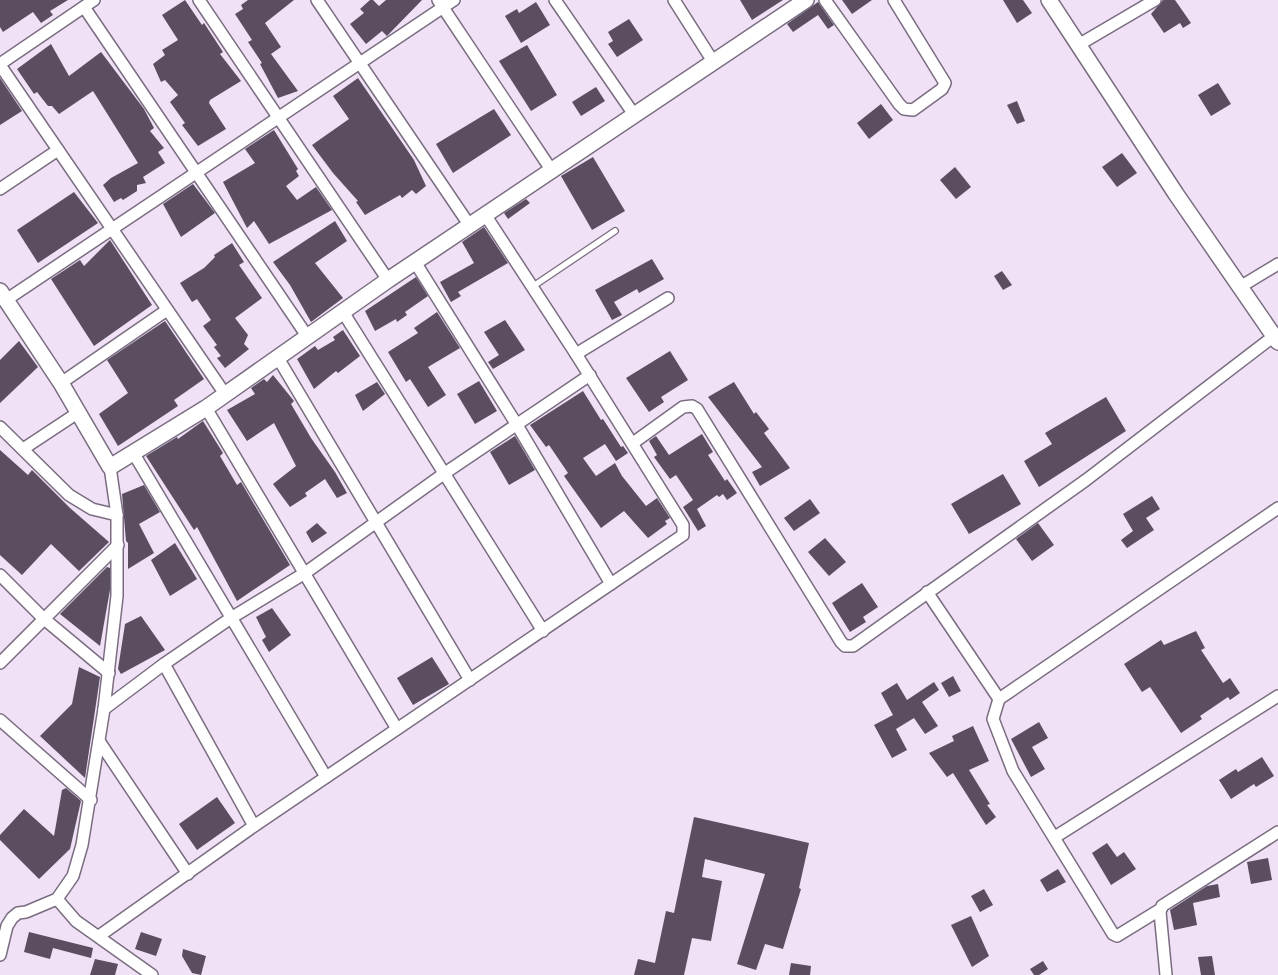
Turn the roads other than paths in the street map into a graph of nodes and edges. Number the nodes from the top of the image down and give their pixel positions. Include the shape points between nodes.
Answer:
1 (199, 0) edge
2 (317, 0) edge
3 (454, 0) edge
4 (555, 0) edge
5 (674, 0) edge
6 (825, 0) edge
7 (894, 0) edge
8 (1049, 0) edge
9 (1155, 0) edge
10 (799, 2) edge
11 (88, 3) edge
12 (440, 4) edge
13 (1080, 44) junction
14 (359, 63) junction
15 (714, 63) junction
16 (0, 64) edge
17 (635, 116) junction
18 (278, 117) junction
19 (58, 150) junction
20 (552, 171) junction
21 (197, 172) junction
22 (0, 189) edge
23 (486, 216) junction
24 (470, 226) junction
25 (111, 229) junction
26 (615, 231) dead end
27 (415, 262) junction
28 (1278, 264) edge
29 (388, 280) junction
30 (532, 287) junction
31 (1240, 287) junction
32 (3, 295) edge
33 (668, 298) dead end
34 (167, 310) junction
35 (343, 312) junction
36 (307, 336) junction
37 (1276, 339) edge
38 (576, 354) junction
39 (278, 358) junction
40 (590, 375) junction
41 (61, 383) junction
42 (225, 394) junction
43 (206, 408) junction
44 (79, 412) junction
45 (516, 425) junction
46 (0, 427) edge
47 (633, 442) junction
48 (23, 449) junction
49 (134, 454) junction
50 (110, 468) junction
51 (446, 473) junction
52 (1278, 508) edge
53 (117, 515) junction
54 (376, 522) junction
55 (118, 545) junction
56 (305, 573) junction
57 (0, 575) edge
58 (611, 584) junction
59 (927, 592) junction
60 (44, 618) junction
61 (231, 618) junction
62 (543, 631) junction
63 (0, 663) edge
64 (164, 664) junction
65 (108, 673) junction
66 (470, 680) junction
67 (1278, 696) edge
68 (999, 699) junction
69 (104, 709) junction
70 (0, 720) edge
71 (397, 729) junction
72 (99, 741) junction
73 (326, 777) junction
74 (91, 800) junction
75 (254, 826) junction
76 (1278, 832) edge
77 (1055, 837) junction
78 (188, 874) junction
79 (57, 898) junction
80 (1160, 908) junction
81 (99, 936) junction
82 (0, 955) edge
83 (152, 975) edge
84 (1166, 975) edge

1 - 18 street
2 - 14 street
3 - 12 street
4 - 17 street
5 - 15 street
6 - 7 street via 899,104 904,109 913,110 942,89 945,83
8 - 13 street
9 - 13 street
10 - 15 street
11 - 16 street
11 - 21 street
12 - 14 street
12 - 20 street
13 - 31 street
14 - 18 street
14 - 24 street
15 - 17 street
16 - 19 street
17 - 20 street
18 - 21 street
18 - 29 street
19 - 22 street
19 - 25 street
20 - 23 street
21 - 25 street
21 - 36 street
23 - 24 street
23 - 30 street
24 - 27 street
25 - 32 street
25 - 34 street
26 - 30 lane
27 - 29 street
27 - 45 street
28 - 31 street
29 - 35 street
30 - 38 street
31 - 37 street
32 - 41 street
33 - 38 street
34 - 41 street
34 - 42 street
35 - 36 street
35 - 51 street
36 - 39 street
37 - 59 street via 1086,480
38 - 40 street
39 - 42 street
39 - 54 street
40 - 45 street
40 - 47 street
41 - 44 street
42 - 43 street
43 - 49 street
43 - 56 street
44 - 48 street
44 - 50 street
45 - 51 street
45 - 58 street
46 - 48 street
47 - 58 street via 684,530 680,539
47 - 59 street via 683,407 697,409 845,646 853,646
48 - 53 street via 69,495 92,509
49 - 50 street
49 - 61 street
50 - 53 street
51 - 54 street
51 - 62 street
52 - 68 street
53 - 55 street
54 - 56 street
54 - 66 street
55 - 60 street
55 - 65 street via 117,596
56 - 61 street
56 - 71 street
57 - 60 street
58 - 62 street
59 - 68 street
60 - 63 street
60 - 65 street
61 - 64 street
61 - 73 street
62 - 66 street
64 - 69 street
64 - 75 street
65 - 69 street
66 - 71 street
67 - 77 street
68 - 77 street via 993,719 995,729 1013,771
69 - 72 street
70 - 74 street
71 - 73 street
72 - 74 street
72 - 78 street
73 - 75 street
74 - 79 street via 73,876
75 - 78 street
76 - 80 street
77 - 80 street via 1115,935
78 - 81 street
79 - 81 street via 76,921
79 - 82 street via 12,918
80 - 84 street
81 - 83 street

